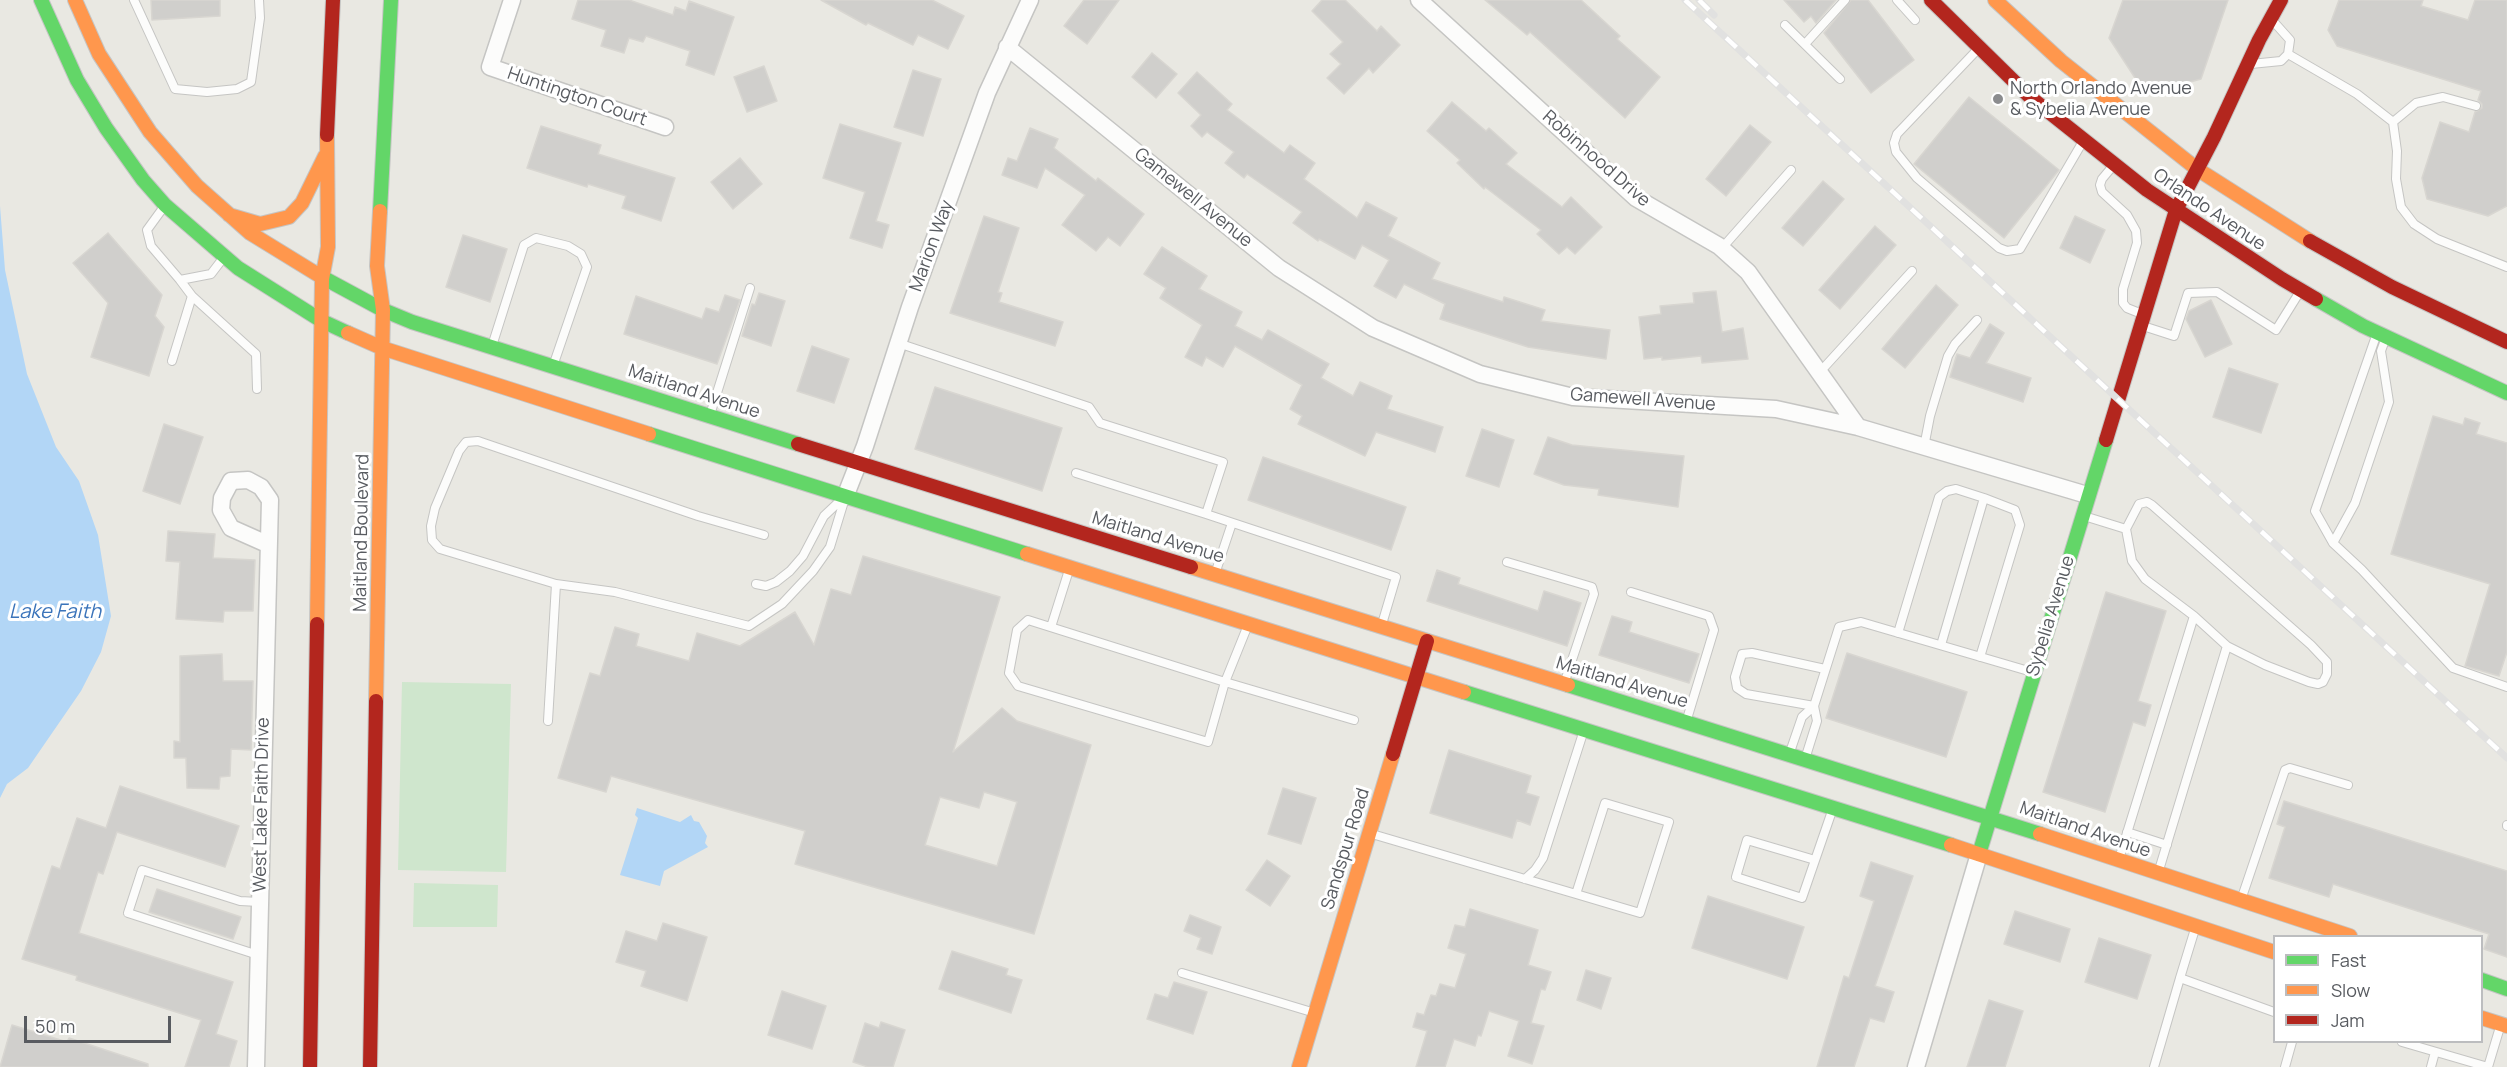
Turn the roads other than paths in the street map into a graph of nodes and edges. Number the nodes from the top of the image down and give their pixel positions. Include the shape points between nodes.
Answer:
1 (41, 0) edge
2 (75, 0) edge
3 (134, 0) edge
4 (259, 0) edge
5 (333, 0) edge
6 (391, 0) edge
7 (512, 0) edge
8 (1030, 0) edge
9 (1419, 0) edge
10 (1845, 0) edge
11 (1897, 0) edge
12 (1930, 0) edge
13 (1995, 0) edge
14 (2281, 0) edge
15 (2270, 19) junction
16 (1915, 20) dead end
17 (1785, 25) dead end
18 (1805, 44) junction
19 (1007, 47) junction
20 (1978, 49) junction
21 (2288, 54) junction
22 (2248, 64) junction
23 (1840, 79) dead end
24 (2476, 106) dead end
25 (2393, 122) junction
26 (665, 126) dead end
27 (2083, 141) junction
28 (326, 153) junction
29 (2113, 165) junction
30 (2197, 169) junction
31 (1791, 170) dead end
32 (165, 205) junction
33 (2176, 210) junction
34 (229, 215) junction
35 (1722, 249) junction
36 (224, 257) junction
37 (2507, 267) edge
38 (1911, 271) dead end
39 (322, 279) junction
40 (180, 280) junction
41 (750, 288) dead end
42 (2301, 290) junction
43 (192, 296) junction
44 (383, 310) junction
45 (1977, 320) dead end
46 (2141, 320) junction
47 (322, 321) junction
48 (2382, 335) junction
49 (2507, 342) edge
50 (898, 343) junction
51 (492, 347) junction
52 (382, 348) junction
53 (172, 361) dead end
54 (553, 366) junction
55 (1819, 372) junction
56 (257, 390) dead end
57 (2507, 393) edge
58 (710, 416) junction
59 (1857, 428) junction
60 (1924, 447) junction
61 (859, 463) junction
62 (1076, 473) dead end
63 (2087, 495) junction
64 (845, 497) junction
65 (1984, 498) junction
66 (1206, 514) junction
67 (2081, 515) junction
68 (1232, 523) junction
69 (2126, 529) junction
70 (764, 535) dead end
71 (2333, 543) junction
72 (267, 544) dead end
73 (1507, 562) dead end
74 (1070, 568) junction
75 (1215, 574) junction
76 (556, 584) junction
77 (756, 584) dead end
78 (1631, 592) dead end
79 (2194, 616) junction
80 (1248, 624) junction
81 (1051, 627) junction
82 (1381, 627) junction
83 (1898, 633) junction
84 (1427, 641) junction
85 (1941, 645) junction
86 (2227, 646) junction
87 (1980, 657) junction
88 (1824, 669) junction
89 (2034, 673) junction
90 (1416, 677) junction
91 (1226, 682) junction
92 (1564, 684) junction
93 (2507, 687) edge
94 (1814, 706) junction
95 (1354, 720) dead end
96 (548, 721) dead end
97 (1686, 723) junction
98 (1584, 729) junction
99 (1790, 755) junction
100 (1804, 760) junction
101 (2348, 785) dead end
102 (1833, 808) junction
103 (1989, 817) junction
104 (2127, 832) junction
105 (1369, 834) junction
106 (2167, 845) junction
107 (1978, 854) junction
108 (1815, 860) junction
109 (2119, 861) junction
110 (2158, 874) junction
111 (1525, 879) junction
112 (1576, 894) junction
113 (2241, 901) junction
114 (260, 902) junction
115 (2196, 926) junction
116 (2347, 935) edge
117 (2273, 951) edge
118 (258, 955) junction
119 (1182, 973) dead end
120 (2180, 978) junction
121 (2483, 981) edge
122 (2507, 988) edge
123 (2273, 1012) edge
124 (1315, 1013) junction
125 (2483, 1019) edge
126 (2504, 1025) edge
127 (2291, 1043) edge
128 (2408, 1043) edge
129 (2435, 1052) junction
130 (256, 1067) edge
131 (310, 1067) edge
132 (370, 1067) edge
133 (1299, 1067) edge
134 (1916, 1067) edge
135 (2154, 1067) edge
136 (2285, 1067) edge
137 (2431, 1067) edge
138 (2488, 1067) edge

1 - 32 main road via 77,80 143,180
2 - 34 main road, Maitland Avenue via 99,54 150,132 197,186
3 - 4 lane via 175,89 207,92 237,89 250,82
5 - 28 main road
6 - 44 main road, Maitland Boulevard via 377,266
7 - 26 street, Huntington Court via 490,67
8 - 19 street, Marion Way
9 - 35 street, Robinhood Drive via 1636,198
10 - 18 lane
11 - 16 lane
12 - 20 main road, Orlando Avenue
13 - 30 main road, Orlando Avenue via 2061,61
14 - 15 main road, Sybelia Avenue
15 - 21 lane via 2290,40
15 - 22 main road, Sybelia Avenue
17 - 18 lane
18 - 23 lane
19 - 50 street, Marion Way
19 - 59 street, Gamewell Avenue via 1279,268 1373,328 1480,374 1573,397 1776,409
20 - 27 main road, Orlando Avenue
20 - 27 lane via 1897,134 1896,152 1917,178 1999,248 2020,249
21 - 22 lane via 2281,61
21 - 25 lane via 2356,93
22 - 30 main road, Sybelia Avenue
24 - 25 lane via 2443,97 2416,103
25 - 37 lane via 2401,207 2414,224 2437,239
27 - 29 main road, Orlando Avenue
28 - 34 main road via 302,203 288,216 260,224
28 - 39 main road via 328,247
29 - 33 main road, Orlando Avenue
29 - 46 lane via 2100,185 2136,231 2137,243 2123,289 2123,303
30 - 33 main road, Sybelia Avenue
30 - 49 main road, Orlando Avenue via 2304,238 2383,282
31 - 35 lane
32 - 36 main road
32 - 40 lane via 147,230 151,246
33 - 42 main road, Orlando Avenue
33 - 46 main road, Sybelia Avenue
34 - 39 main road, Maitland Avenue
35 - 55 street, Robinhood Drive via 1748,272
36 - 40 lane via 211,273
36 - 47 main road
38 - 55 lane
39 - 44 main road, Maitland Avenue
39 - 47 main road
40 - 43 lane
41 - 58 lane
42 - 46 lane via 2276,330 2217,291 2188,293 2174,336
42 - 48 main road, Orlando Avenue
43 - 53 lane
43 - 56 lane via 256,354
44 - 51 main road, Maitland Avenue
44 - 52 main road, Maitland Boulevard
45 - 60 lane via 1948,356
46 - 63 main road, Sybelia Avenue
47 - 52 main road
47 - 131 main road
48 - 57 main road, Orlando Avenue
48 - 71 lane via 2389,402 2355,503
48 - 71 lane via 2315,511
50 - 61 street, Marion Way
50 - 66 lane via 1089,407 1100,423 1223,462
51 - 54 main road, Maitland Avenue
51 - 54 lane via 524,245 536,238 568,246 581,254 587,267
52 - 64 main road
52 - 132 main road, Maitland Boulevard
54 - 58 main road, Maitland Avenue
55 - 59 street, Robinhood Drive
58 - 61 main road, Maitland Avenue
59 - 60 street, Gamewell Avenue
60 - 63 street, Gamewell Avenue
61 - 64 street, Marion Way
61 - 75 main road, Maitland Avenue
62 - 66 lane
63 - 67 main road, Sybelia Avenue
64 - 74 main road
64 - 76 lane via 830,547 813,571 782,604 749,626 615,592
64 - 77 lane via 824,516 803,556 790,571 766,586
65 - 83 lane via 1956,489 1939,497
65 - 85 lane
65 - 87 lane via 2015,510 2020,525
66 - 68 lane
67 - 69 lane
67 - 89 main road, Sybelia Avenue
68 - 75 lane
68 - 82 lane via 1396,577
69 - 79 lane via 2132,561 2145,579
69 - 86 lane via 2139,504 2152,505 2311,645 2327,662 2327,674 2318,684
70 - 76 lane via 478,441 466,442 435,508 432,540 440,549
71 - 93 lane via 2453,668
72 - 114 street, West Lake Faith Drive
73 - 92 lane via 1592,587 1594,594
74 - 80 main road
74 - 81 lane
75 - 82 main road, Maitland Avenue
76 - 96 lane
78 - 97 lane via 1709,616 1714,630
79 - 86 lane
79 - 104 lane
80 - 90 main road
80 - 91 lane
81 - 91 lane
81 - 91 lane via 1028,620 1017,630 1009,673 1018,686 1208,742
82 - 84 main road, Maitland Avenue
83 - 85 lane
83 - 88 lane via 1861,622 1839,627
84 - 90 main road, Sandspur Road
84 - 92 main road, Maitland Avenue
85 - 87 lane
86 - 106 lane
87 - 89 lane
88 - 94 lane
88 - 94 lane via 1752,653 1742,654 1735,677 1737,688 1746,694
89 - 103 main road, Sybelia Avenue
90 - 98 main road
90 - 105 main road, Sandspur Road
91 - 95 lane
92 - 97 main road, Maitland Avenue
94 - 99 lane via 1802,717
94 - 100 lane via 1817,721
97 - 99 main road, Maitland Avenue
98 - 102 main road
98 - 111 lane via 1543,858
99 - 100 main road, Maitland Avenue
100 - 103 main road, Maitland Avenue
101 - 113 lane via 2290,768 2285,770
102 - 107 main road
102 - 108 lane
103 - 107 main road, Sybelia Avenue
103 - 109 main road, Maitland Avenue
104 - 106 lane
104 - 109 lane
105 - 111 lane
105 - 124 main road, Sandspur Road
106 - 110 lane
107 - 115 main road
107 - 134 street, Sybelia Avenue
108 - 108 lane via 1802,898 1736,877 1747,840
109 - 110 main road, Maitland Avenue
110 - 113 main road, Maitland Avenue
111 - 112 lane
112 - 112 lane via 1640,913 1669,822 1605,803
113 - 116 main road, Maitland Avenue
114 - 118 street, West Lake Faith Drive
114 - 118 lane via 240,901 142,870 128,914
115 - 117 main road
115 - 120 lane
118 - 130 street, West Lake Faith Drive
119 - 124 lane
120 - 123 lane
120 - 135 lane
121 - 122 main road
124 - 133 main road, Sandspur Road
125 - 126 main road
126 - 138 lane
127 - 136 lane
128 - 129 lane
129 - 137 lane
129 - 138 lane

